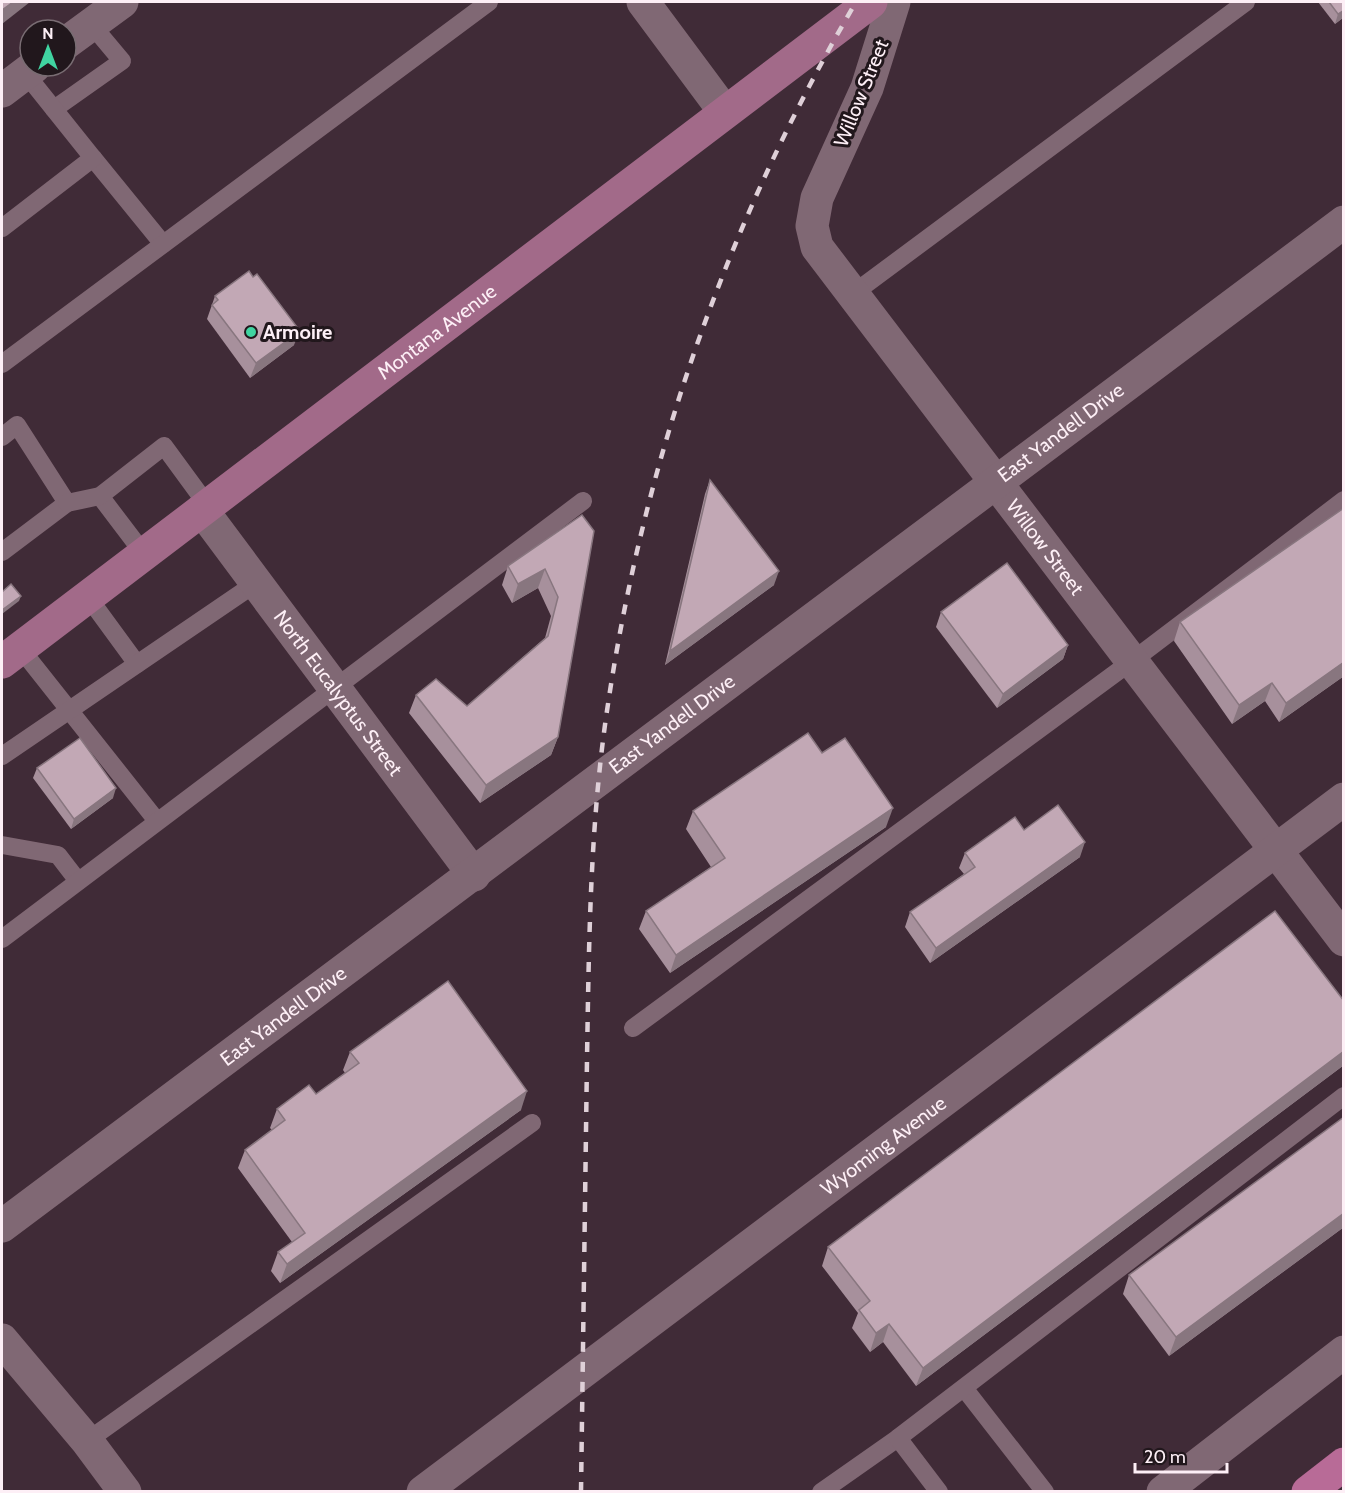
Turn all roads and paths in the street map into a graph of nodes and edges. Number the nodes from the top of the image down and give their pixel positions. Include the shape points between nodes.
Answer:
1 (122, 2) edge
2 (489, 2) edge
3 (643, 2) edge
4 (871, 2) edge
5 (894, 2) edge
6 (1246, 2) edge
7 (78, 34) edge
8 (22, 78) edge
9 (54, 109) junction
10 (724, 111) junction
11 (93, 158) junction
12 (1344, 222) edge
13 (2, 228) edge
14 (163, 244) junction
15 (854, 293) junction
16 (2, 364) edge
17 (2, 437) edge
18 (996, 479) junction
19 (100, 496) junction
20 (1344, 500) edge
21 (583, 501) dead end
22 (67, 503) junction
23 (205, 508) junction
24 (2, 553) edge
25 (144, 554) junction
26 (256, 583) junction
27 (88, 597) junction
28 (11, 655) edge
29 (1132, 661) junction
30 (137, 664) junction
31 (334, 687) junction
32 (69, 710) junction
33 (2, 756) edge
34 (1344, 799) edge
35 (157, 821) junction
36 (2, 845) edge
37 (1276, 850) junction
38 (474, 875) junction
39 (78, 881) junction
40 (2, 939) edge
41 (1344, 940) edge
42 (633, 1028) dead end
43 (1344, 1096) edge
44 (532, 1123) dead end
45 (2, 1226) edge
46 (2, 1340) edge
47 (1344, 1352) edge
48 (964, 1388) junction
49 (898, 1438) junction
50 (87, 1442) junction
51 (1344, 1464) edge
52 (125, 1491) edge
53 (423, 1491) edge
54 (821, 1491) edge
55 (939, 1491) edge
56 (1045, 1491) edge
57 (1163, 1491) edge
58 (1308, 1491) edge

1 - 7 street
2 - 14 lane
3 - 10 street
4 - 10 main road, Montana Avenue
5 - 15 street, Willow Street via 867,88 812,217 817,247
6 - 15 lane
7 - 9 lane via 122,61
8 - 9 lane
9 - 11 lane
10 - 23 main road, Montana Avenue
11 - 13 lane
11 - 14 lane
12 - 18 street, East Yandell Drive
14 - 16 lane
15 - 18 street, Willow Street
17 - 22 lane via 18,425
18 - 29 street, Willow Street
18 - 38 street, East Yandell Drive
19 - 22 lane
19 - 23 lane via 164,446
19 - 25 lane
20 - 29 lane
21 - 31 lane
22 - 24 lane
23 - 25 main road, Montana Avenue
23 - 26 street, North Eucalyptus Street
25 - 27 main road, Montana Avenue
26 - 30 lane
26 - 31 street, North Eucalyptus Street
27 - 28 main road, Montana Avenue
27 - 30 lane
28 - 32 lane
29 - 37 street, Willow Street
29 - 42 lane
30 - 32 lane
31 - 35 lane
31 - 38 street, North Eucalyptus Street
32 - 33 lane
32 - 35 lane
34 - 37 street, Wyoming Avenue
35 - 39 lane
36 - 39 lane via 58,855
37 - 41 street, Willow Street
37 - 53 street, Wyoming Avenue
38 - 45 street, East Yandell Drive
39 - 40 lane
43 - 48 lane
44 - 50 lane
46 - 50 street
47 - 57 street
48 - 49 lane
48 - 56 lane
49 - 54 lane
49 - 55 lane
50 - 52 street
51 - 58 highway

